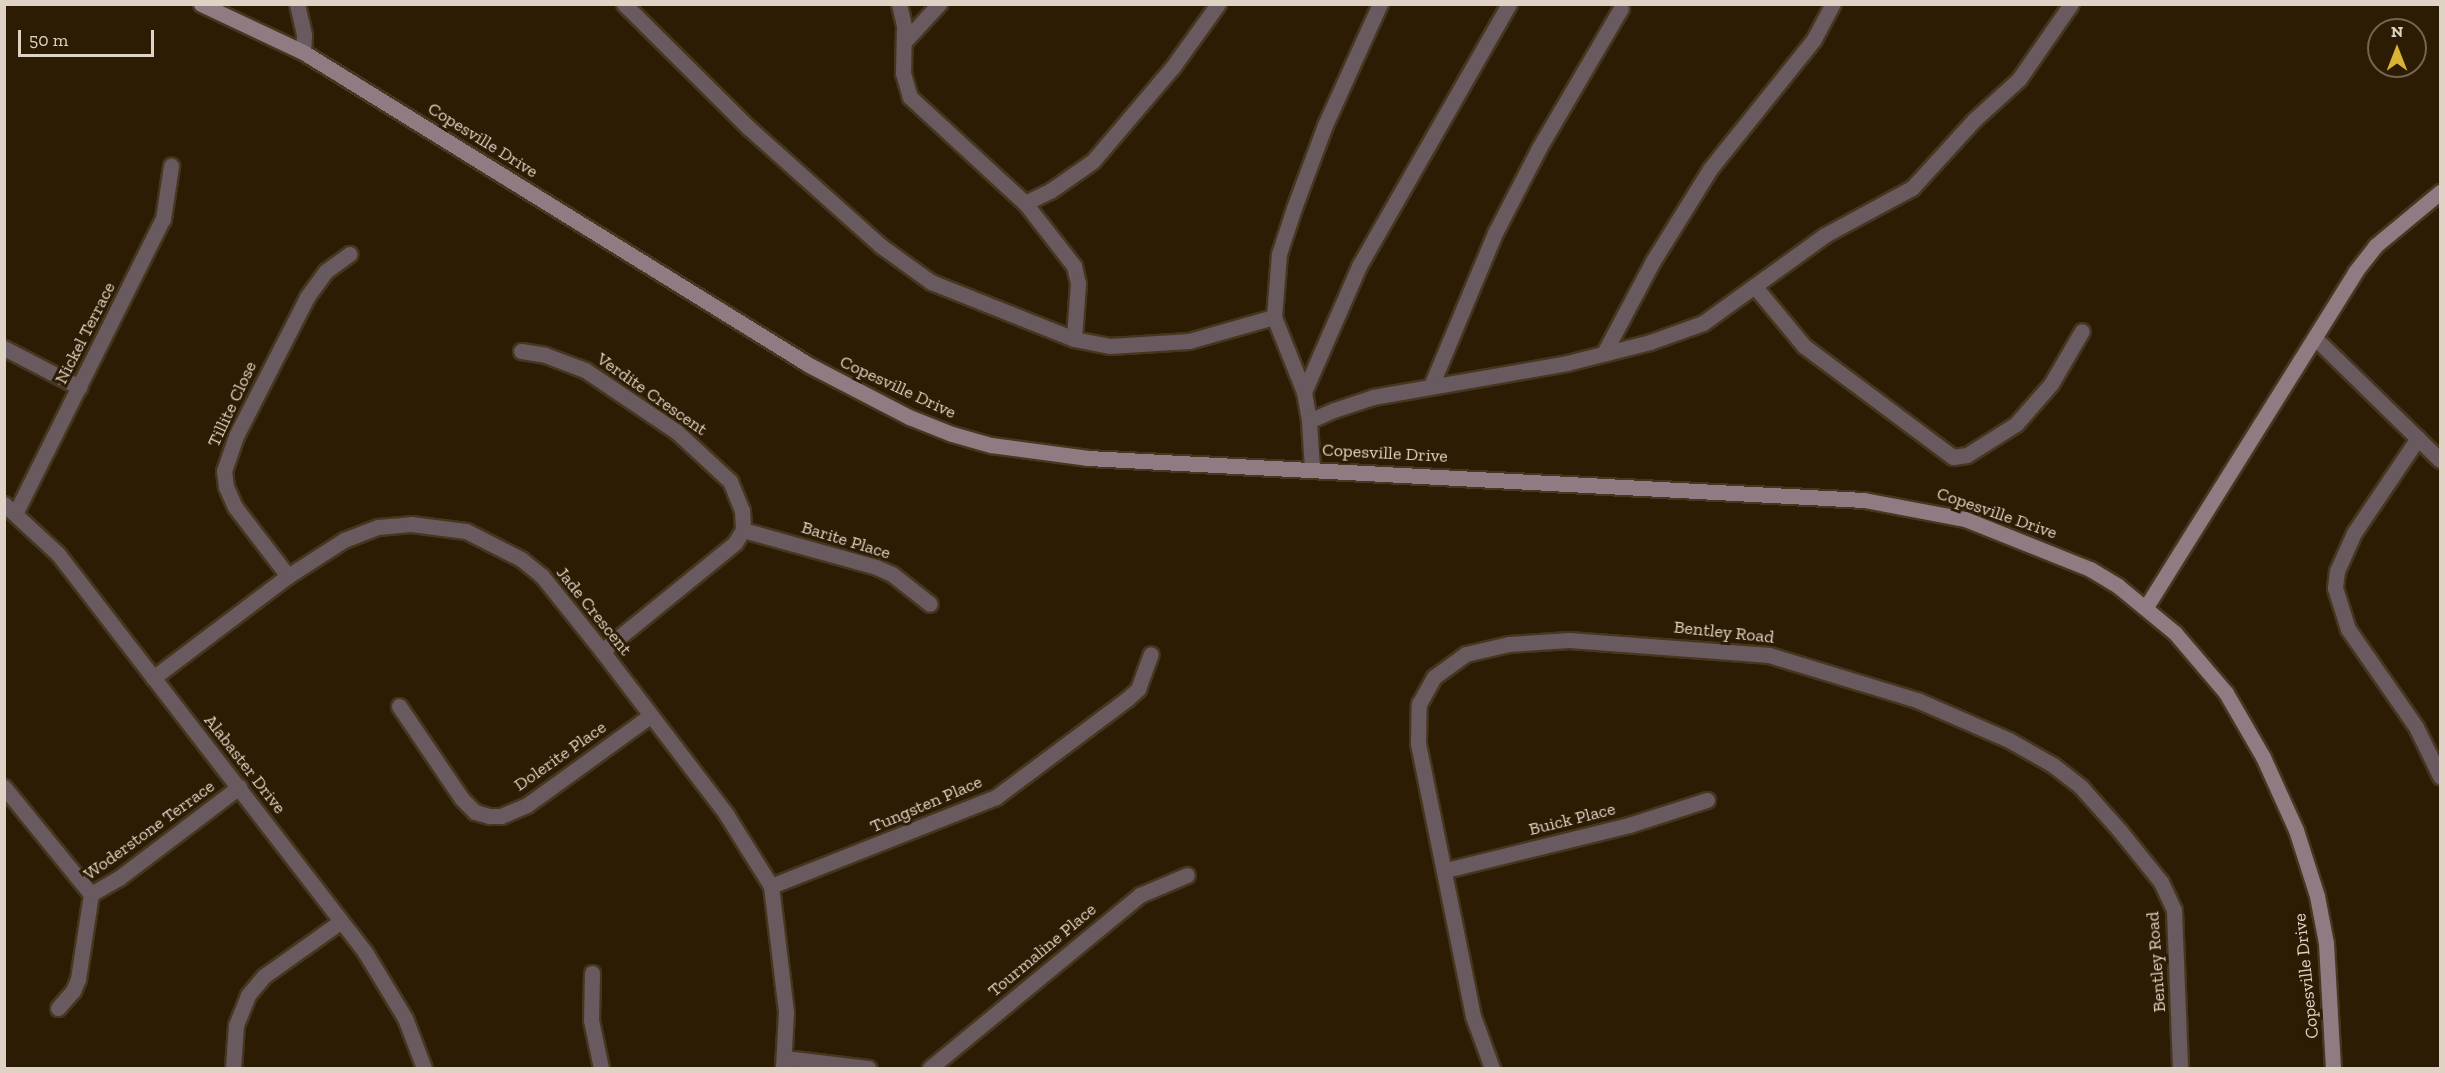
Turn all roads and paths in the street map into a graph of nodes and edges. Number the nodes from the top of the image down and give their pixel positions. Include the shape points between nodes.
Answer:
1 (201, 4) edge
2 (297, 4) edge
3 (624, 4) edge
4 (899, 4) edge
5 (939, 4) edge
6 (1218, 4) edge
7 (1380, 4) edge
8 (1509, 4) edge
9 (1833, 4) edge
10 (2071, 4) edge
11 (1621, 8) dead end
12 (904, 42) junction
13 (303, 52) junction
14 (171, 166) dead end
15 (2440, 192) edge
16 (1024, 202) junction
17 (349, 254) dead end
18 (1756, 288) junction
19 (1274, 317) junction
20 (2082, 332) dead end
21 (1074, 339) junction
22 (2316, 339) junction
23 (4, 348) edge
24 (521, 351) dead end
25 (1604, 353) junction
26 (1431, 386) junction
27 (79, 387) junction
28 (1304, 392) junction
29 (1309, 422) junction
30 (2418, 438) junction
31 (2440, 460) edge
32 (1312, 468) junction
33 (10, 508) edge
34 (742, 530) junction
35 (288, 576) junction
36 (930, 604) dead end
37 (2146, 607) junction
38 (602, 651) junction
39 (1151, 654) dead end
40 (153, 678) junction
41 (399, 706) dead end
42 (650, 716) junction
43 (2440, 776) edge
44 (4, 787) edge
45 (238, 788) junction
46 (1707, 801) dead end
47 (1446, 870) junction
48 (1187, 875) dead end
49 (771, 886) junction
50 (91, 894) junction
51 (340, 922) junction
52 (592, 974) dead end
53 (58, 1008) dead end
54 (785, 1063) edge
55 (232, 1068) edge
56 (424, 1068) edge
57 (601, 1068) edge
58 (868, 1068) edge
59 (930, 1068) edge
60 (1492, 1068) edge
61 (2180, 1068) edge
62 (2333, 1068) edge

1 - 13 street, Copesville Drive
2 - 13 street via 304,35
3 - 21 street via 749,128 881,246 932,282 966,299
4 - 12 street
5 - 12 street
6 - 16 street via 1172,68 1093,161 1050,191
7 - 19 street via 1325,125 1294,208 1279,254
8 - 28 street via 1359,266
9 - 25 street via 1814,39 1710,169 1653,261
10 - 18 street via 2019,79 1974,120 1912,188 1825,235
11 - 26 street via 1500,224
12 - 16 street via 903,73 910,97
13 - 32 street, Copesville Drive via 754,332 909,417 952,435 1088,458
14 - 27 street, Nickel Terrace via 163,219
15 - 22 street via 2375,246
16 - 21 street via 1074,266 1078,283
17 - 35 street, Tillite Close via 326,271 307,297 236,436 225,471 226,487 235,507
18 - 20 street via 1804,346 1953,457 1967,454 2016,424 2051,384
18 - 25 street via 1703,323 1680,333
19 - 21 street via 1178,342 1110,346
19 - 28 street
22 - 30 street
22 - 37 street
23 - 27 street
24 - 34 street, Verdite Crescent via 585,370 677,432 730,481 742,510
25 - 26 street via 1528,372
26 - 29 street via 1373,397
27 - 33 street, Nickel Terrace
28 - 29 street
29 - 32 street
30 - 31 street
30 - 43 street via 2354,533 2337,571 2335,588 2348,629 2416,727
32 - 37 street, Copesville Drive via 1864,500 1923,508 2007,533 2064,557 2118,586
33 - 40 street, Alabaster Drive via 58,554
34 - 36 street, Barite Place via 876,567 892,574
34 - 38 street via 722,555
35 - 38 street, Jade Crescent via 344,540 378,527 411,524 466,531 513,555 542,576
35 - 40 street, Jade Crescent
37 - 62 street, Copesville Drive via 2175,633 2226,693 2284,801 2306,857 2326,943
38 - 42 street, Jade Crescent
39 - 49 street, Tungsten Place via 1138,689 996,797
40 - 45 street, Alabaster Drive
41 - 42 street, Dolerite Place via 462,799 475,812 489,816 501,816 527,805
42 - 49 street, Jade Crescent via 726,814
44 - 50 street
45 - 50 street, Woderstone Terrace
45 - 51 street, Alabaster Drive
46 - 47 street, Buick Place via 1629,825
47 - 60 street, Bentley Road via 1473,1016
47 - 61 street, Bentley Road via 1418,743 1417,721 1425,690 1446,665 1486,648 1534,641 1729,649 1769,655 1917,700 2009,740 2053,765 2080,787 2161,882 2174,910
48 - 59 street, Tourmaline Place via 1140,895
49 - 54 street, Jade Crescent via 782,955
50 - 53 street, Woderstone Terrace via 78,979
51 - 55 street via 273,969 248,995 236,1025
51 - 56 street, Alabaster Drive via 390,990 418,1046
52 - 57 street via 591,1020
54 - 58 street

